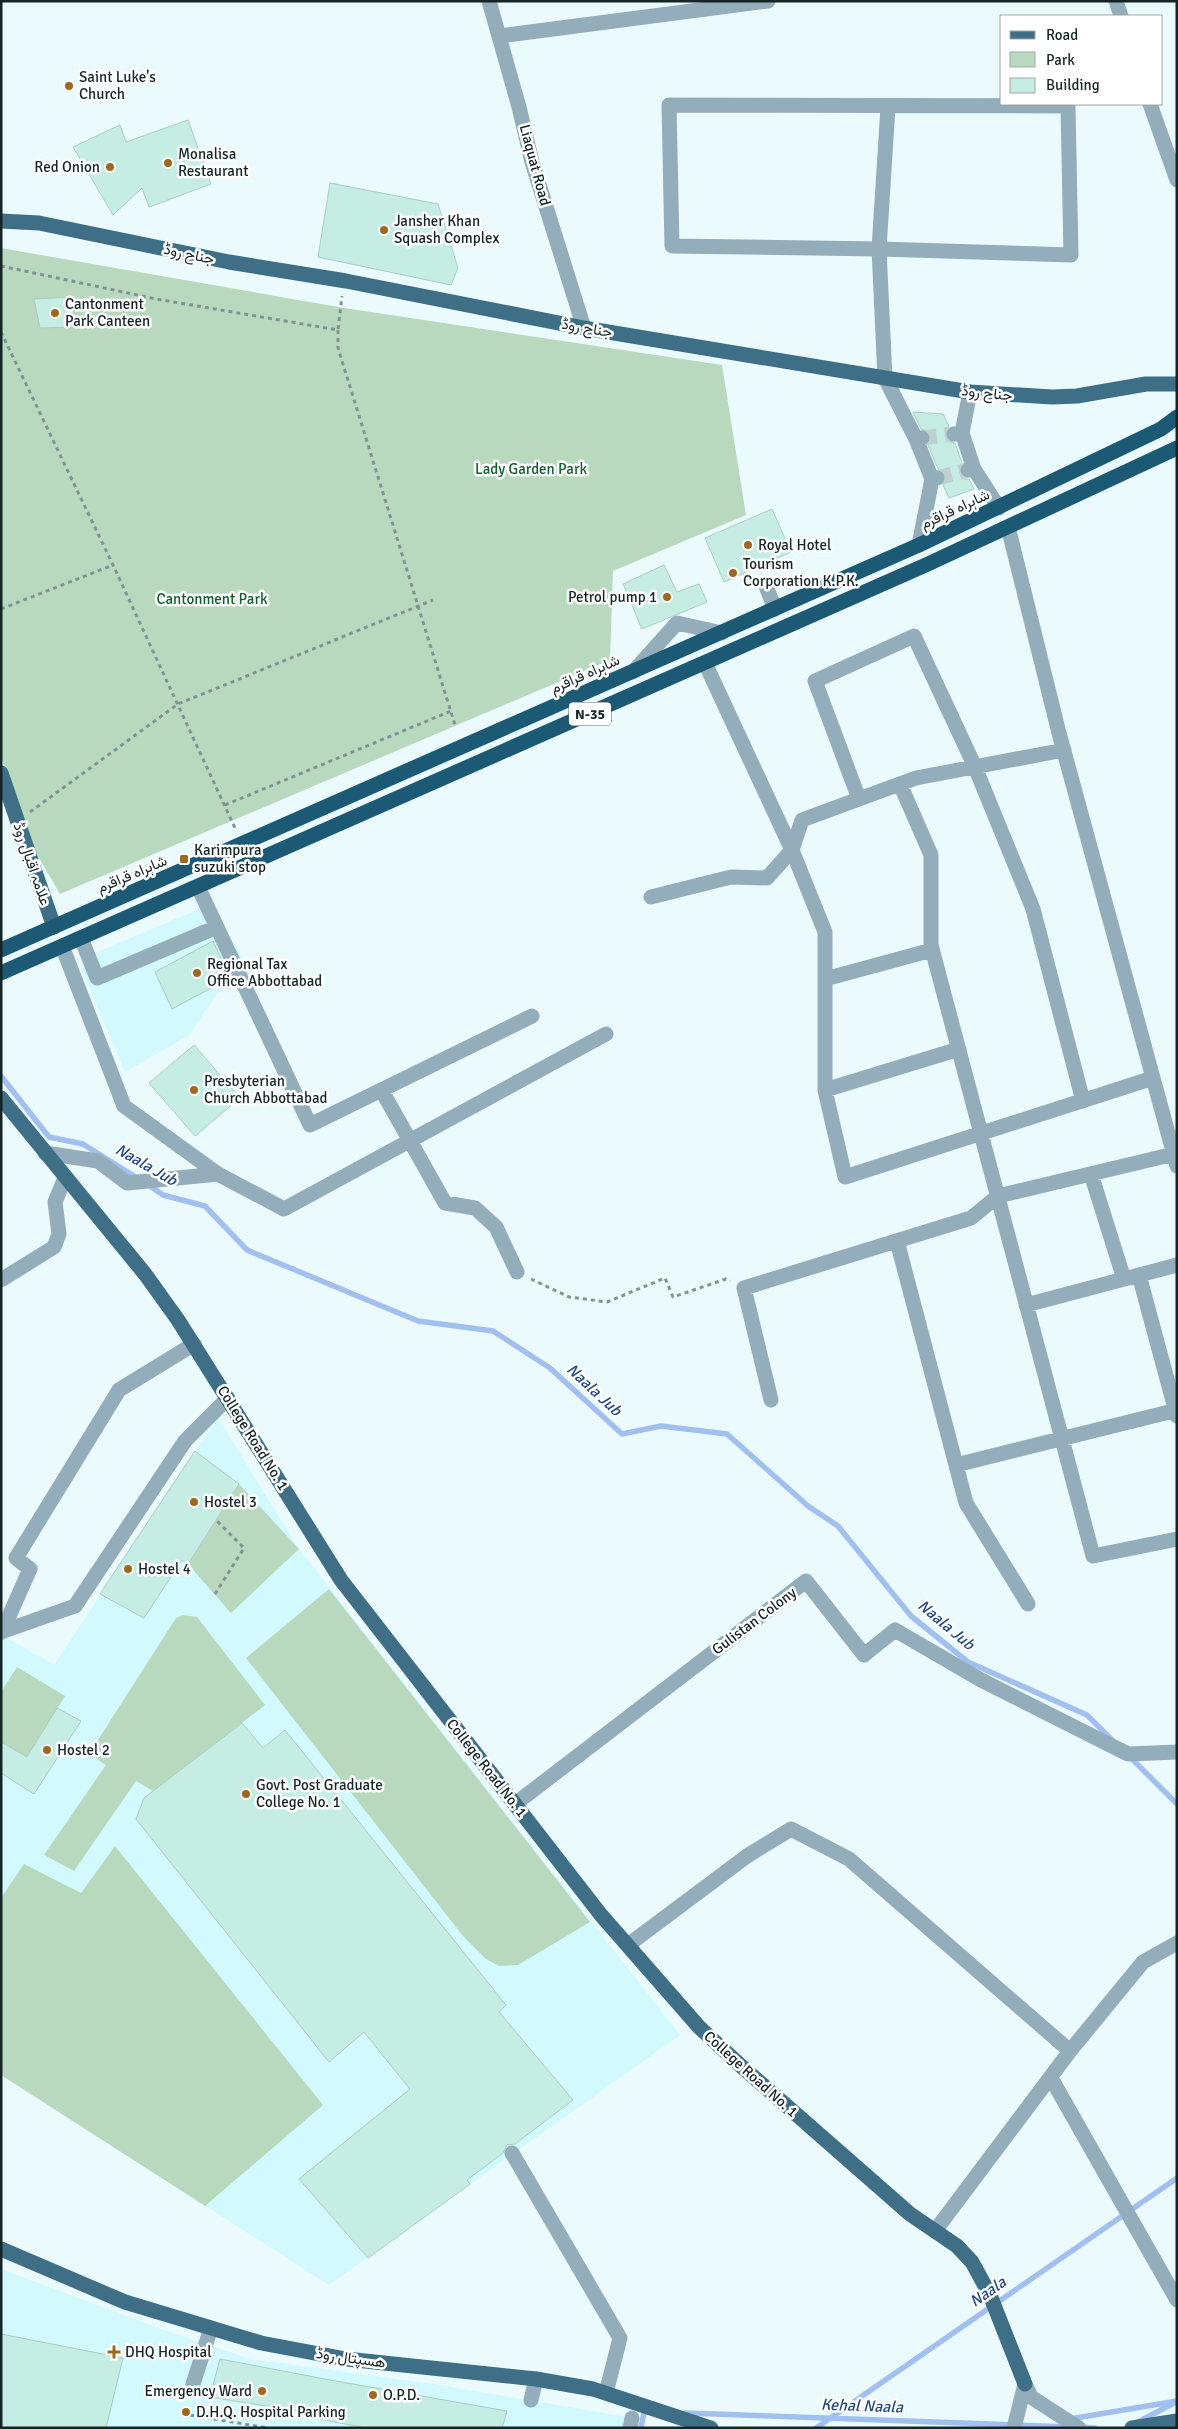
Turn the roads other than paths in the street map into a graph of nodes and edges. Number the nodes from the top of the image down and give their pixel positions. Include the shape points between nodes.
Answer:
1 (489, 1) edge
2 (768, 1) edge
3 (1116, 1) edge
4 (1121, 15) edge
5 (499, 36) junction
6 (1150, 105) edge
7 (888, 107) junction
8 (1177, 180) edge
9 (1, 221) edge
10 (879, 249) junction
11 (584, 328) junction
12 (885, 378) junction
13 (1177, 384) edge
14 (970, 392) junction
15 (1177, 417) edge
16 (1177, 448) edge
17 (999, 508) junction
18 (1008, 527) junction
19 (919, 545) junction
20 (766, 586) dead end
21 (775, 609) junction
22 (722, 633) junction
23 (705, 663) junction
24 (633, 672) junction
25 (1064, 750) junction
26 (975, 767) junction
27 (1, 773) edge
28 (900, 784) junction
29 (859, 799) junction
30 (792, 850) junction
31 (198, 886) junction
32 (651, 897) dead end
33 (54, 927) junction
34 (217, 927) junction
35 (81, 938) junction
36 (62, 946) junction
37 (1, 950) edge
38 (932, 950) junction
39 (1, 973) edge
40 (825, 979) junction
41 (532, 1016) dead end
42 (606, 1034) dead end
43 (959, 1049) junction
44 (1153, 1078) junction
45 (825, 1090) junction
46 (382, 1091) junction
47 (1, 1098) edge
48 (1083, 1101) junction
49 (982, 1133) junction
50 (410, 1140) junction
51 (45, 1152) junction
52 (1175, 1160) edge
53 (218, 1174) junction
54 (1091, 1174) junction
55 (65, 1178) junction
56 (998, 1196) junction
57 (897, 1241) junction
58 (1177, 1266) edge
59 (517, 1272) road end
60 (1139, 1275) junction
61 (1124, 1279) junction
62 (1, 1280) edge
63 (1026, 1305) junction
64 (194, 1344) junction
65 (228, 1398) junction
66 (771, 1400) dead end
67 (1176, 1412) edge
68 (1061, 1437) junction
69 (956, 1465) junction
70 (1177, 1539) edge
71 (1028, 1604) dead end
72 (2, 1632) edge
73 (1177, 1752) edge
74 (515, 1804) junction
75 (1177, 1942) edge
76 (628, 1945) junction
77 (1070, 2051) junction
78 (1051, 2078) junction
79 (512, 2153) dead end
80 (935, 2232) junction
81 (1, 2249) edge
82 (1177, 2300) edge
83 (211, 2328) junction
84 (536, 2379) junction
85 (193, 2384) dead end
86 (1025, 2384) junction
87 (606, 2393) junction
88 (531, 2400) dead end
89 (1177, 2421) edge
90 (1137, 2427) edge
91 (711, 2428) edge
92 (1014, 2428) edge
93 (1079, 2428) edge

1 - 5 street, Liaquat Road
2 - 5 street
3 - 4 street
5 - 11 street, Liaquat Road via 532,162
6 - 8 street
7 - 10 street
7 - 10 street via 1068,106 1071,255
7 - 10 street via 669,105 672,246
9 - 11 main road, جناح روڈ via 39,223
10 - 12 street
11 - 12 main road, جناح روڈ
12 - 14 main road, جناح روڈ
12 - 19 street via 919,439 935,478
13 - 14 main road, جناح روڈ via 1146,384 1052,397
14 - 17 street via 958,434 971,469
15 - 17 highway, شاہراہ قراقرم / N-35 via 1161,430
16 - 18 highway, N-35
17 - 19 highway, شاہراہ قراقرم / N-35
18 - 23 highway, N-35
18 - 25 street
19 - 21 highway, شاہراہ قراقرم / N-35
20 - 21 street
21 - 22 highway, شاہراہ قراقرم / N-35
22 - 24 highway, شاہراہ قراقرم / N-35
22 - 24 street via 677,623
23 - 30 street
23 - 31 highway, N-35
24 - 33 highway, شاہراہ قراقرم / N-35
25 - 26 street
25 - 44 street
26 - 28 street
26 - 29 street via 914,636 815,681
26 - 48 street via 1033,908
27 - 33 main road, علامہ اقبال روڈ
28 - 29 street
28 - 38 street via 931,855
29 - 30 street via 802,820
30 - 32 street via 767,878 731,877
30 - 40 street via 824,932
31 - 34 street
31 - 35 highway, N-35
33 - 37 highway, شاہراہ قراقرم / N-35
34 - 35 street via 97,978
34 - 46 street via 310,1125
35 - 36 highway, N-35
36 - 39 highway, N-35
36 - 53 street via 124,1106
38 - 40 street
38 - 43 street
40 - 45 street
41 - 46 street
42 - 50 street
43 - 45 street
43 - 49 street
44 - 48 street
44 - 52 street
45 - 49 street via 845,1176
46 - 50 street
47 - 51 main road, College Road No. 1
48 - 49 street
49 - 56 street
50 - 53 street via 284,1209
50 - 59 street via 445,1203 475,1208 496,1227
51 - 53 street via 98,1162 127,1183
51 - 55 main road, College Road No. 1
52 - 54 street
54 - 56 street
54 - 61 street
55 - 62 street via 55,1202 60,1234 54,1247
55 - 64 main road, College Road No. 1 via 145,1274
56 - 57 street via 970,1218
56 - 63 street
57 - 66 street via 744,1288
57 - 69 street
58 - 60 street
60 - 61 street
60 - 67 street
61 - 63 street
63 - 68 street
64 - 65 main road, College Road No. 1
64 - 72 street via 119,1390 16,1558 30,1569
65 - 72 street via 185,1441 75,1606
65 - 74 main road, College Road No. 1 via 341,1580
67 - 68 street
68 - 69 street
68 - 70 street via 1093,1556
69 - 71 street via 966,1503
73 - 74 street, Gulistan Colony via 1128,1754 981,1680 895,1630 864,1654 806,1581
74 - 76 main road, College Road No. 1
75 - 77 street via 1143,1962
76 - 77 street via 747,1856 791,1829 849,1859
76 - 80 main road, College Road No. 1 via 699,2027 910,2214
77 - 78 street
78 - 80 street
78 - 82 street
79 - 87 street via 620,2338
80 - 86 main road, College Road No. 1 via 957,2246 972,2262 990,2295
81 - 83 main road, ھسپتال روڈ via 125,2302
83 - 84 main road, ھسپتال روڈ via 261,2343 346,2359
83 - 85 street
84 - 87 main road, ھسپتال روڈ
84 - 88 street
86 - 92 street
86 - 93 street via 1032,2396
87 - 91 main road, ھسپتال روڈ
89 - 90 main road

